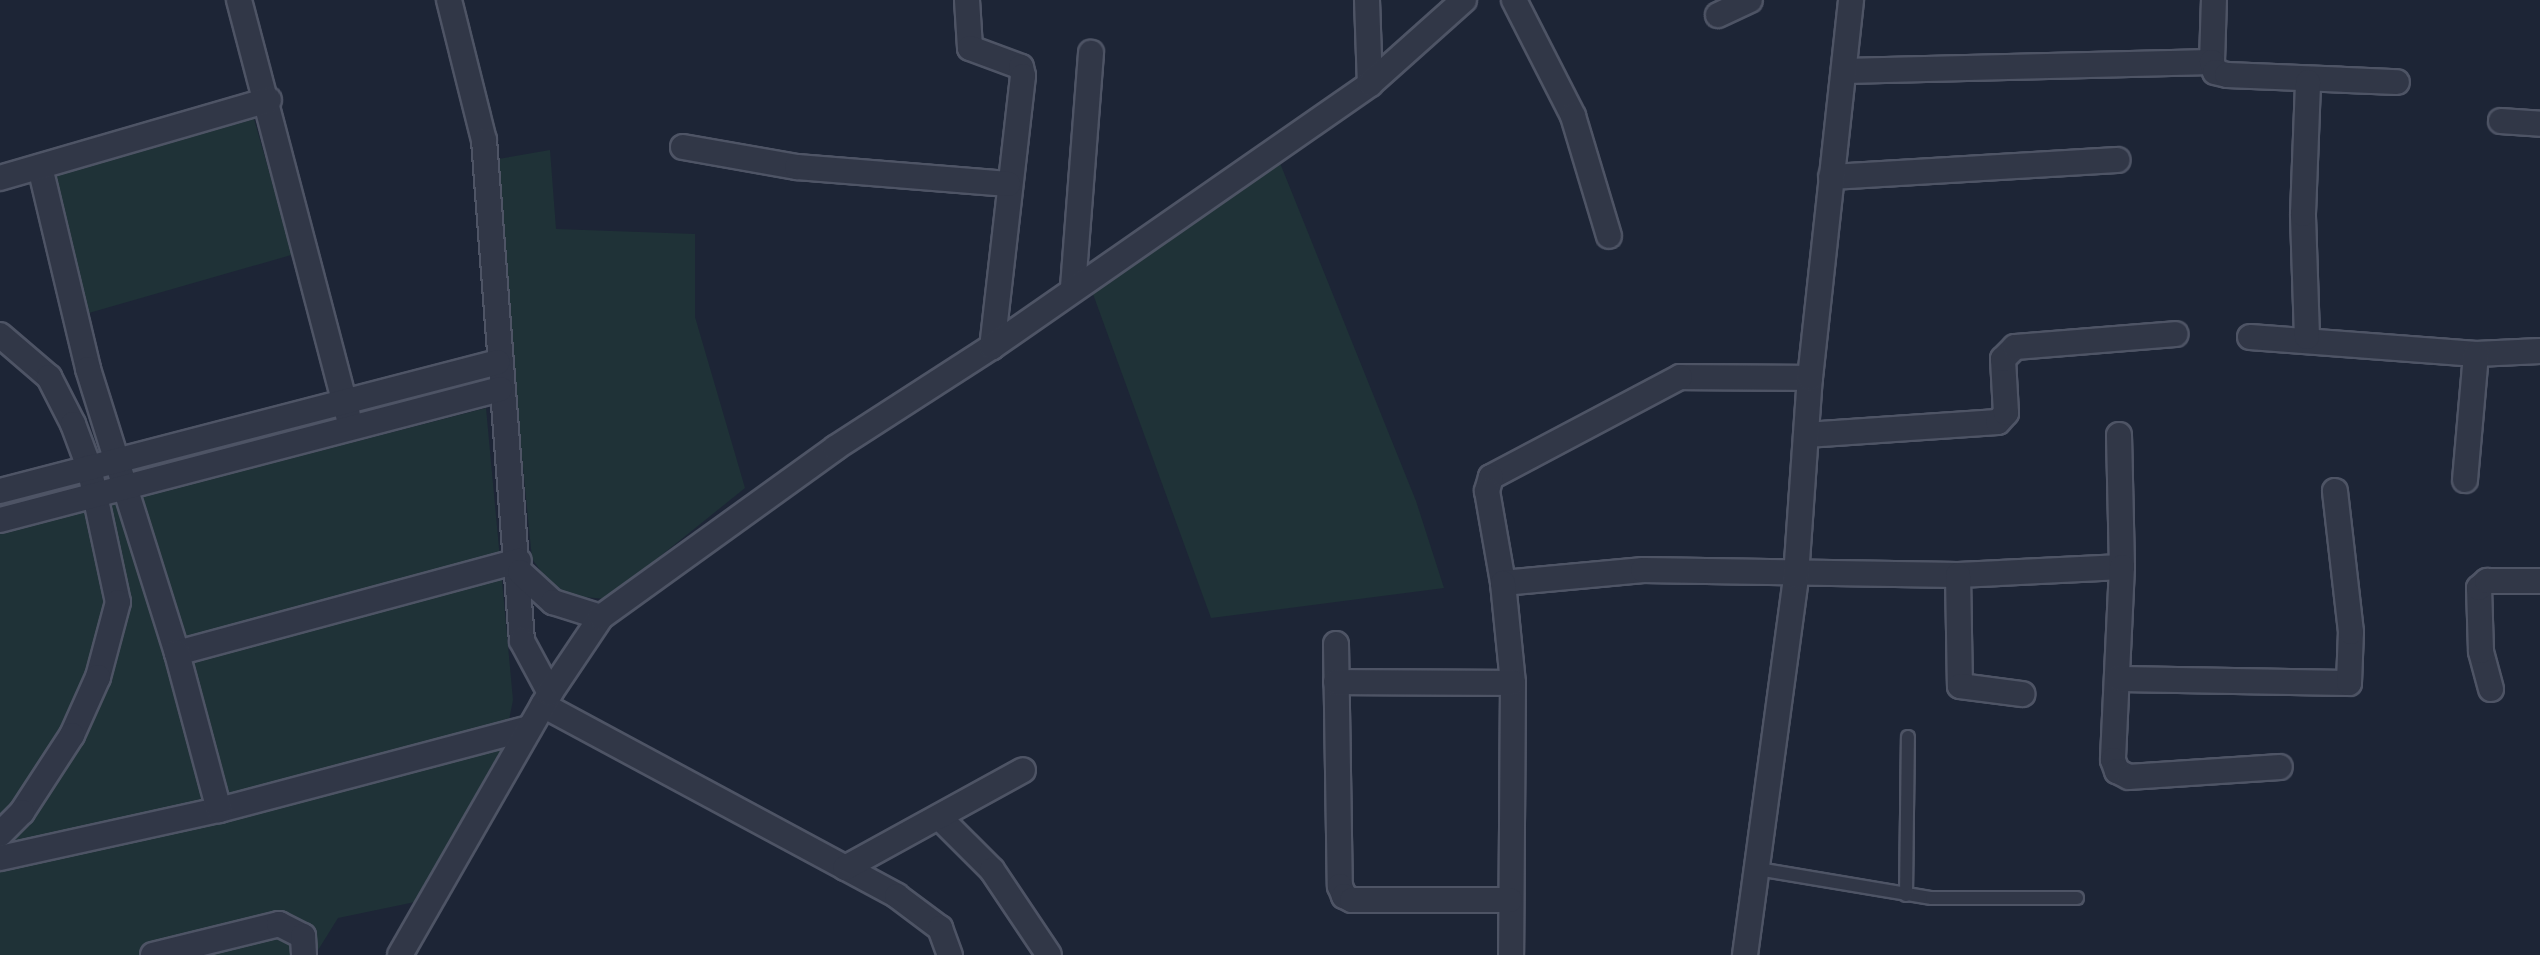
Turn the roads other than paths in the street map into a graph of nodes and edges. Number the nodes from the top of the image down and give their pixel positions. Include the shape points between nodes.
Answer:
1 (239, 0) edge
2 (449, 0) edge
3 (967, 0) edge
4 (1367, 0) edge
5 (1464, 0) edge
6 (1514, 0) edge
7 (1750, 0) edge
8 (1851, 0) edge
9 (2214, 0) edge
10 (1718, 15) dead end
11 (1091, 53) dead end
12 (2212, 62) junction
13 (1844, 71) junction
14 (2308, 82) junction
15 (2397, 82) dead end
16 (1370, 84) junction
17 (269, 100) junction
18 (2501, 121) dead end
19 (2540, 124) edge
20 (683, 147) dead end
21 (2117, 160) dead end
22 (40, 167) junction
23 (1831, 177) junction
24 (0, 178) edge
25 (1008, 184) junction
26 (1609, 236) dead end
27 (1073, 287) junction
28 (2175, 334) dead end
29 (0, 335) edge
30 (2250, 337) dead end
31 (2307, 337) junction
32 (992, 347) junction
33 (2540, 351) edge
34 (2476, 354) junction
35 (498, 362) junction
36 (88, 369) junction
37 (49, 377) junction
38 (1810, 378) junction
39 (500, 389) junction
40 (343, 399) junction
41 (351, 426) junction
42 (1806, 435) junction
43 (2119, 435) dead end
44 (117, 459) junction
45 (89, 467) junction
46 (2465, 480) dead end
47 (129, 486) junction
48 (0, 491) edge
49 (2335, 491) dead end
50 (96, 495) junction
51 (0, 520) edge
52 (519, 567) junction
53 (2122, 567) junction
54 (1958, 575) junction
55 (1796, 576) junction
56 (2540, 581) edge
57 (1503, 583) junction
58 (160, 593) junction
59 (118, 602) junction
60 (601, 617) junction
61 (1336, 644) dead end
62 (177, 653) junction
63 (2119, 679) junction
64 (1336, 682) junction
65 (1513, 683) junction
66 (2491, 689) dead end
67 (2022, 694) dead end
68 (546, 699) junction
69 (529, 728) junction
70 (1908, 737) dead end
71 (2280, 767) dead end
72 (1023, 770) dead end
73 (219, 810) junction
74 (939, 817) junction
75 (0, 834) edge
76 (0, 858) edge
77 (845, 868) junction
78 (1758, 869) junction
79 (1906, 895) junction
80 (2077, 898) dead end
81 (1510, 900) junction
82 (153, 955) edge
83 (304, 955) edge
84 (400, 955) edge
85 (950, 955) edge
86 (1049, 955) edge
87 (1511, 955) edge
88 (1745, 955) edge

1 - 17 street
2 - 35 street via 484,140
3 - 25 street via 970,48 1021,67
4 - 16 street
5 - 16 street
6 - 26 street via 1573,116
7 - 10 street
8 - 13 street
9 - 12 street
11 - 27 street
12 - 13 street
12 - 14 street via 2220,74
13 - 23 street
14 - 15 street
14 - 31 street via 2303,214
16 - 27 street
17 - 22 street
17 - 40 street
18 - 19 street
20 - 25 street via 811,168
21 - 23 street
22 - 24 street
22 - 36 street
23 - 38 street
25 - 32 street
27 - 32 street
28 - 42 street via 2015,347 2003,359 2006,413 1998,422
29 - 37 street
30 - 31 street
31 - 34 street
32 - 60 street via 757,502
33 - 34 street
34 - 46 street
35 - 39 street
35 - 40 street
36 - 37 street
36 - 44 street
37 - 45 street
38 - 42 street
38 - 57 street via 1680,377 1491,477 1487,491
39 - 41 street
39 - 52 street
40 - 41 street
40 - 44 street
41 - 47 street
42 - 55 street
43 - 53 street
44 - 45 street
44 - 47 street
45 - 48 street
45 - 50 street
47 - 50 street
47 - 58 street
49 - 63 street via 2351,632 2349,683
50 - 51 street
50 - 59 street
52 - 60 street via 553,602
52 - 62 street
52 - 68 street via 522,641
53 - 54 street
53 - 63 street
54 - 55 street
54 - 67 street via 1960,686
55 - 57 street via 1643,570
55 - 78 street
56 - 66 street via 2487,581 2479,588 2481,651
57 - 65 street
58 - 59 street
58 - 62 street
59 - 75 street via 98,677 72,735 22,812
60 - 68 street
61 - 64 street
62 - 73 street
63 - 71 street via 2113,760 2117,771 2129,777
64 - 65 street
64 - 81 street via 1344,896
65 - 81 street
68 - 69 street
68 - 77 street
69 - 73 street
69 - 84 street
70 - 79 lane
72 - 74 street
73 - 76 street
74 - 77 street
74 - 86 street via 992,870
77 - 85 street via 932,920 946,936
78 - 79 lane
78 - 88 street
79 - 80 lane via 1961,900
81 - 87 street
82 - 83 street via 279,924 303,936

